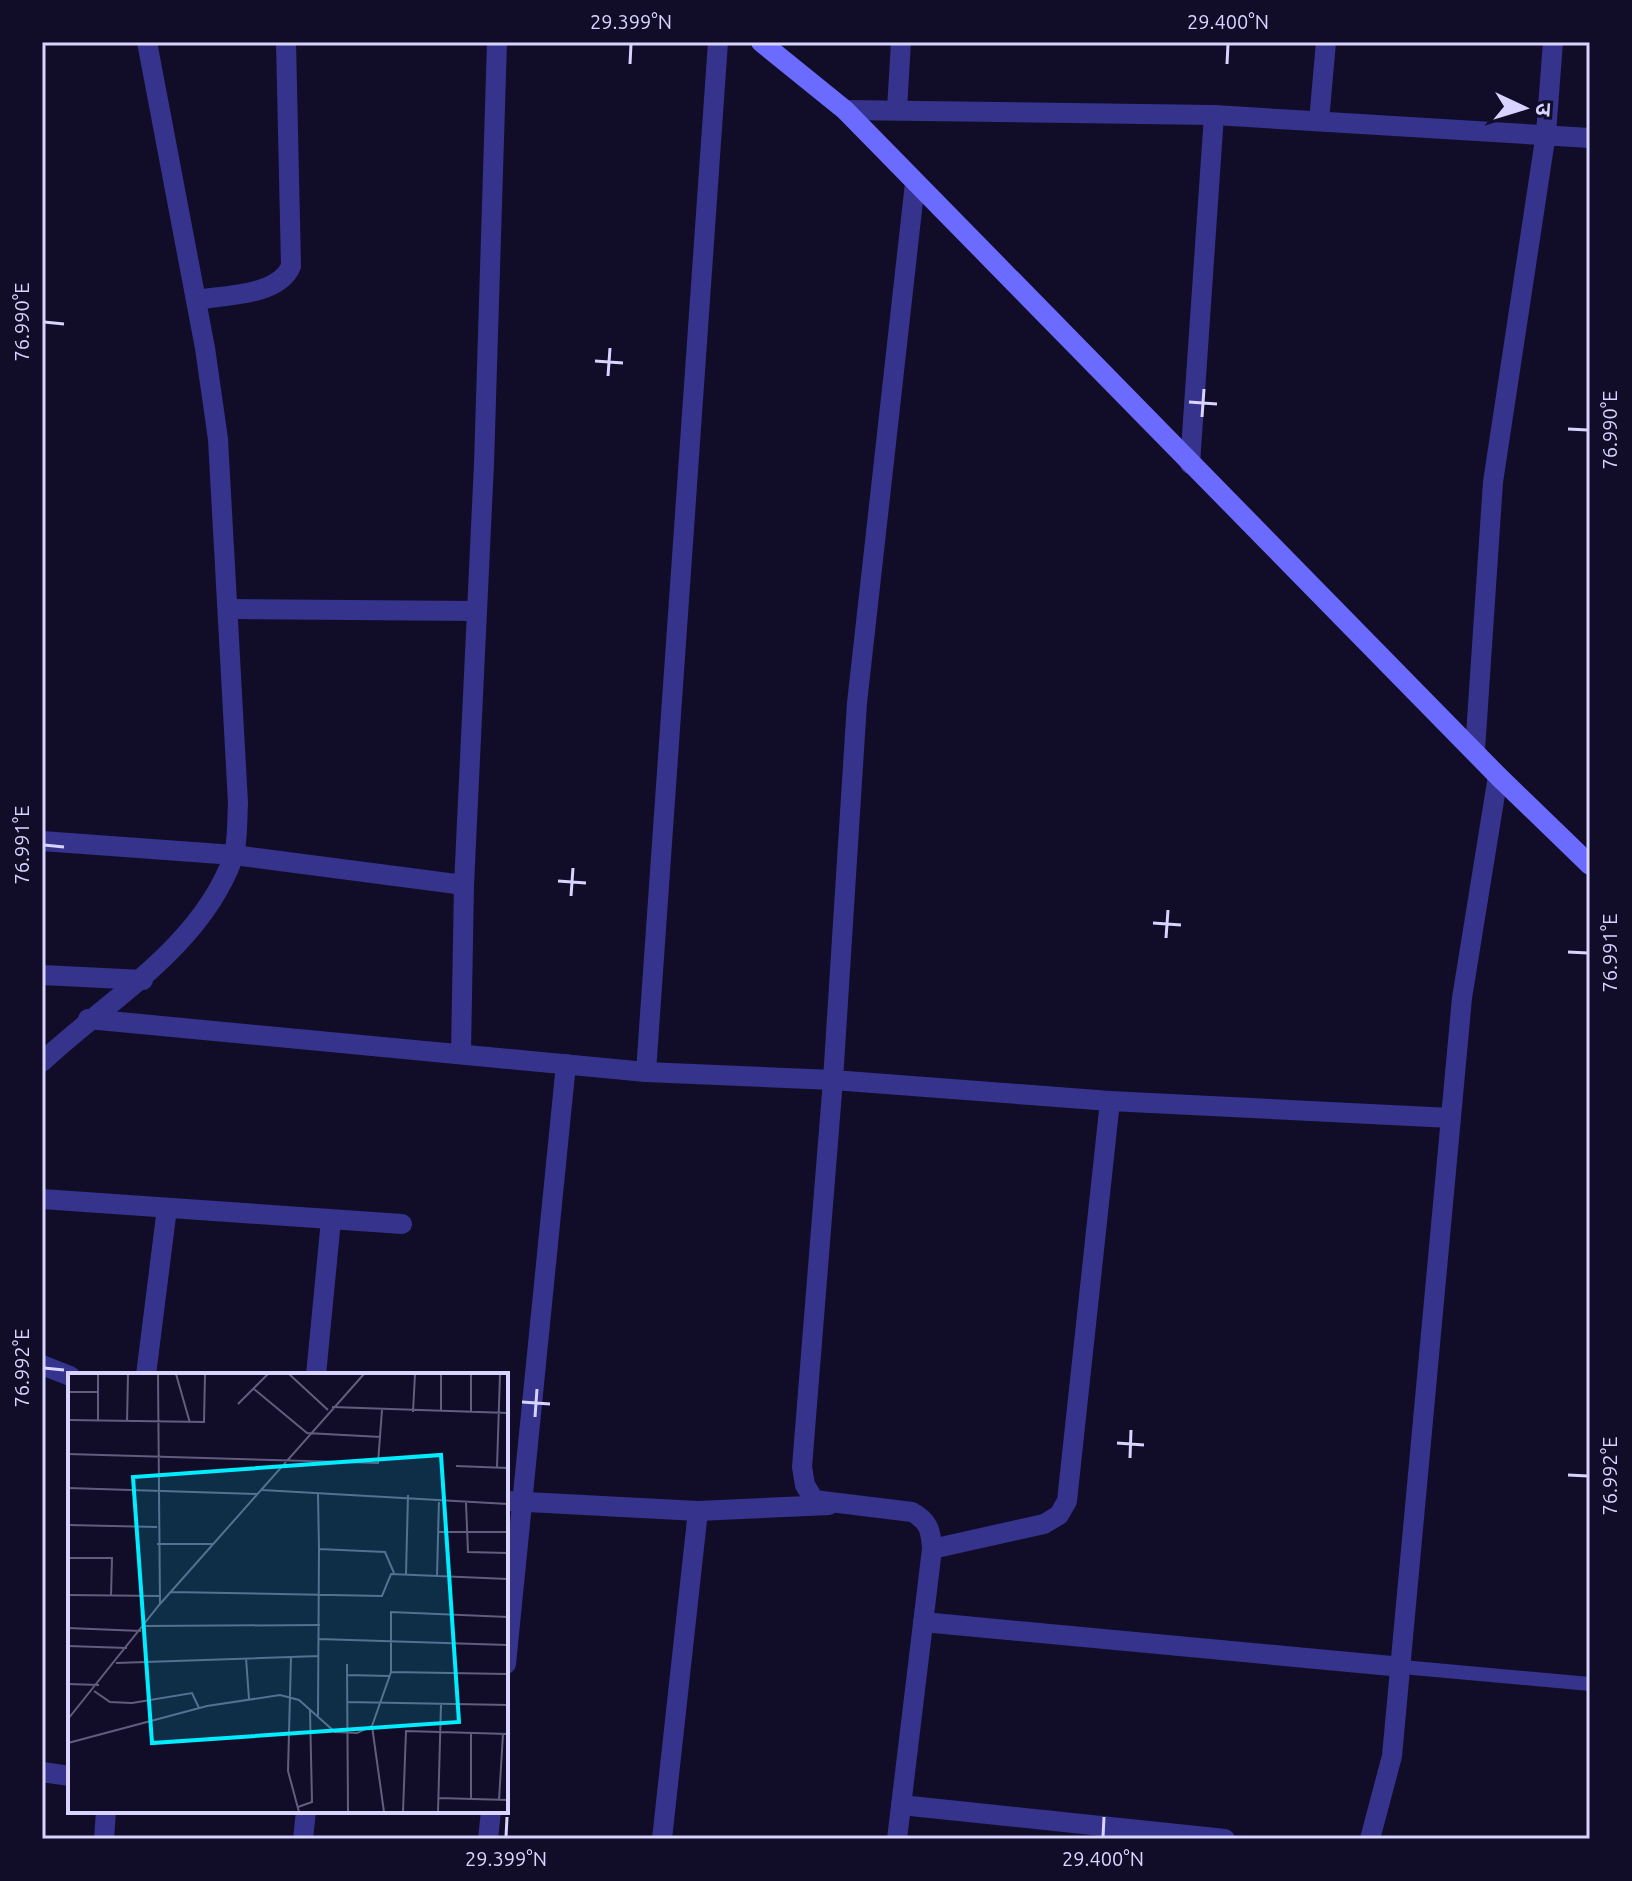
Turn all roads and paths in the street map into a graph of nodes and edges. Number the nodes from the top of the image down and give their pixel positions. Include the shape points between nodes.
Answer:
1 (147, 42) edge
2 (286, 42) edge
3 (497, 42) edge
4 (718, 42) edge
5 (761, 42) edge
6 (901, 42) edge
7 (1326, 42) edge
8 (1553, 42) edge
9 (897, 109) junction
10 (845, 110) junction
11 (1214, 115) junction
12 (1319, 121) junction
13 (1546, 133) junction
14 (1590, 138) edge
15 (915, 183) junction
16 (196, 300) junction
17 (1190, 464) junction
18 (230, 609) junction
19 (477, 611) junction
20 (1475, 750) junction
21 (1498, 776) junction
22 (42, 841) edge
23 (234, 855) junction
24 (1590, 865) edge
25 (464, 885) junction
26 (42, 975) edge
27 (143, 980) junction
28 (88, 1019) junction
29 (461, 1052) junction
30 (42, 1062) edge
31 (566, 1064) junction
32 (646, 1072) junction
33 (833, 1080) junction
34 (1110, 1101) junction
35 (1451, 1118) junction
36 (42, 1199) edge
37 (167, 1208) junction
38 (331, 1220) junction
39 (402, 1224) dead end
40 (42, 1365) edge
41 (146, 1373) edge
42 (316, 1373) edge
43 (68, 1375) edge
44 (514, 1502) edge
45 (832, 1505) junction
46 (698, 1511) junction
47 (932, 1549) junction
48 (923, 1622) junction
49 (508, 1624) edge
50 (1402, 1667) junction
51 (1590, 1684) edge
52 (42, 1772) edge
53 (68, 1776) edge
54 (901, 1805) junction
55 (106, 1813) edge
56 (306, 1813) edge
57 (491, 1813) edge
58 (1168, 1836) edge
59 (104, 1839) edge
60 (303, 1839) edge
61 (488, 1839) edge
62 (662, 1839) edge
63 (897, 1839) edge
64 (1225, 1839) edge
65 (1370, 1839) edge

1 - 16 street
2 - 16 street via 291,266 275,285
3 - 19 street
4 - 32 street
5 - 10 street
6 - 9 street
7 - 12 street
8 - 13 street
9 - 10 street
9 - 11 street
10 - 15 street
11 - 12 street
11 - 17 street
12 - 13 street
13 - 14 street
13 - 20 street via 1493,482
15 - 17 street
15 - 33 street via 857,703
16 - 18 street via 218,439
17 - 20 street
18 - 19 street
18 - 23 street via 238,803
19 - 25 street
20 - 21 street
21 - 24 street
21 - 35 street via 1462,998
22 - 23 street
23 - 25 street
23 - 27 street via 203,912
25 - 29 street
26 - 27 street
27 - 28 street
28 - 29 street
28 - 30 street
29 - 31 street
31 - 32 street
31 - 44 street
32 - 33 street
33 - 34 street
33 - 45 street via 802,1467 814,1500
34 - 35 street
34 - 47 street via 1067,1501 1059,1515 1044,1524
35 - 50 street
36 - 37 street
37 - 38 street
37 - 41 street
38 - 39 street
38 - 42 street
40 - 43 street
44 - 46 street
44 - 49 street
45 - 46 street
45 - 47 street via 912,1512 924,1518
46 - 62 street
47 - 48 street
48 - 50 street
48 - 54 street
50 - 51 lane
50 - 65 street via 1392,1756
52 - 53 street
54 - 58 street
54 - 63 street
55 - 59 street
56 - 60 street
57 - 61 street
58 - 64 street

